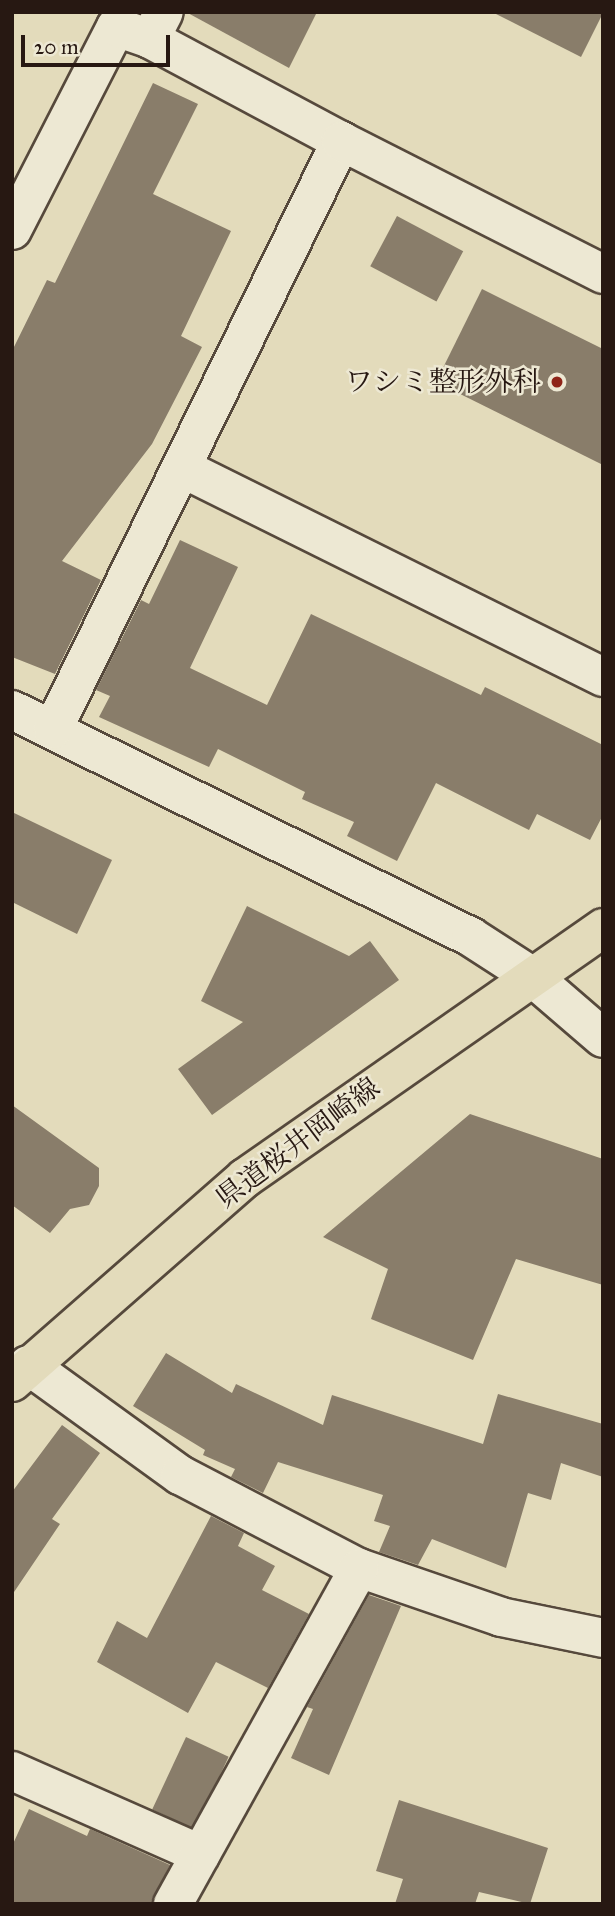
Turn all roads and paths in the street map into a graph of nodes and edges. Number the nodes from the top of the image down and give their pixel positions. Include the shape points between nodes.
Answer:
1 (157, 26) edge
2 (341, 141) junction
3 (12, 230) edge
4 (603, 274) edge
5 (184, 468) junction
6 (603, 677) edge
7 (12, 710) edge
8 (53, 729) junction
9 (603, 928) edge
10 (530, 975) junction
11 (603, 1038) edge
12 (20, 1373) edge
13 (359, 1568) junction
14 (603, 1638) edge
15 (12, 1770) edge
16 (200, 1854) junction
17 (173, 1904) edge

1 - 2 street
1 - 3 street via 116,27
2 - 4 street
2 - 5 street
5 - 6 street
5 - 8 street
7 - 8 street
8 - 10 street via 471,937
9 - 10 main road, 県道桜井岡崎線
10 - 11 street
10 - 12 main road, 県道桜井岡崎線 via 245,1178
12 - 13 street via 180,1475
13 - 14 street via 501,1617
13 - 16 street
15 - 16 street
16 - 17 street

